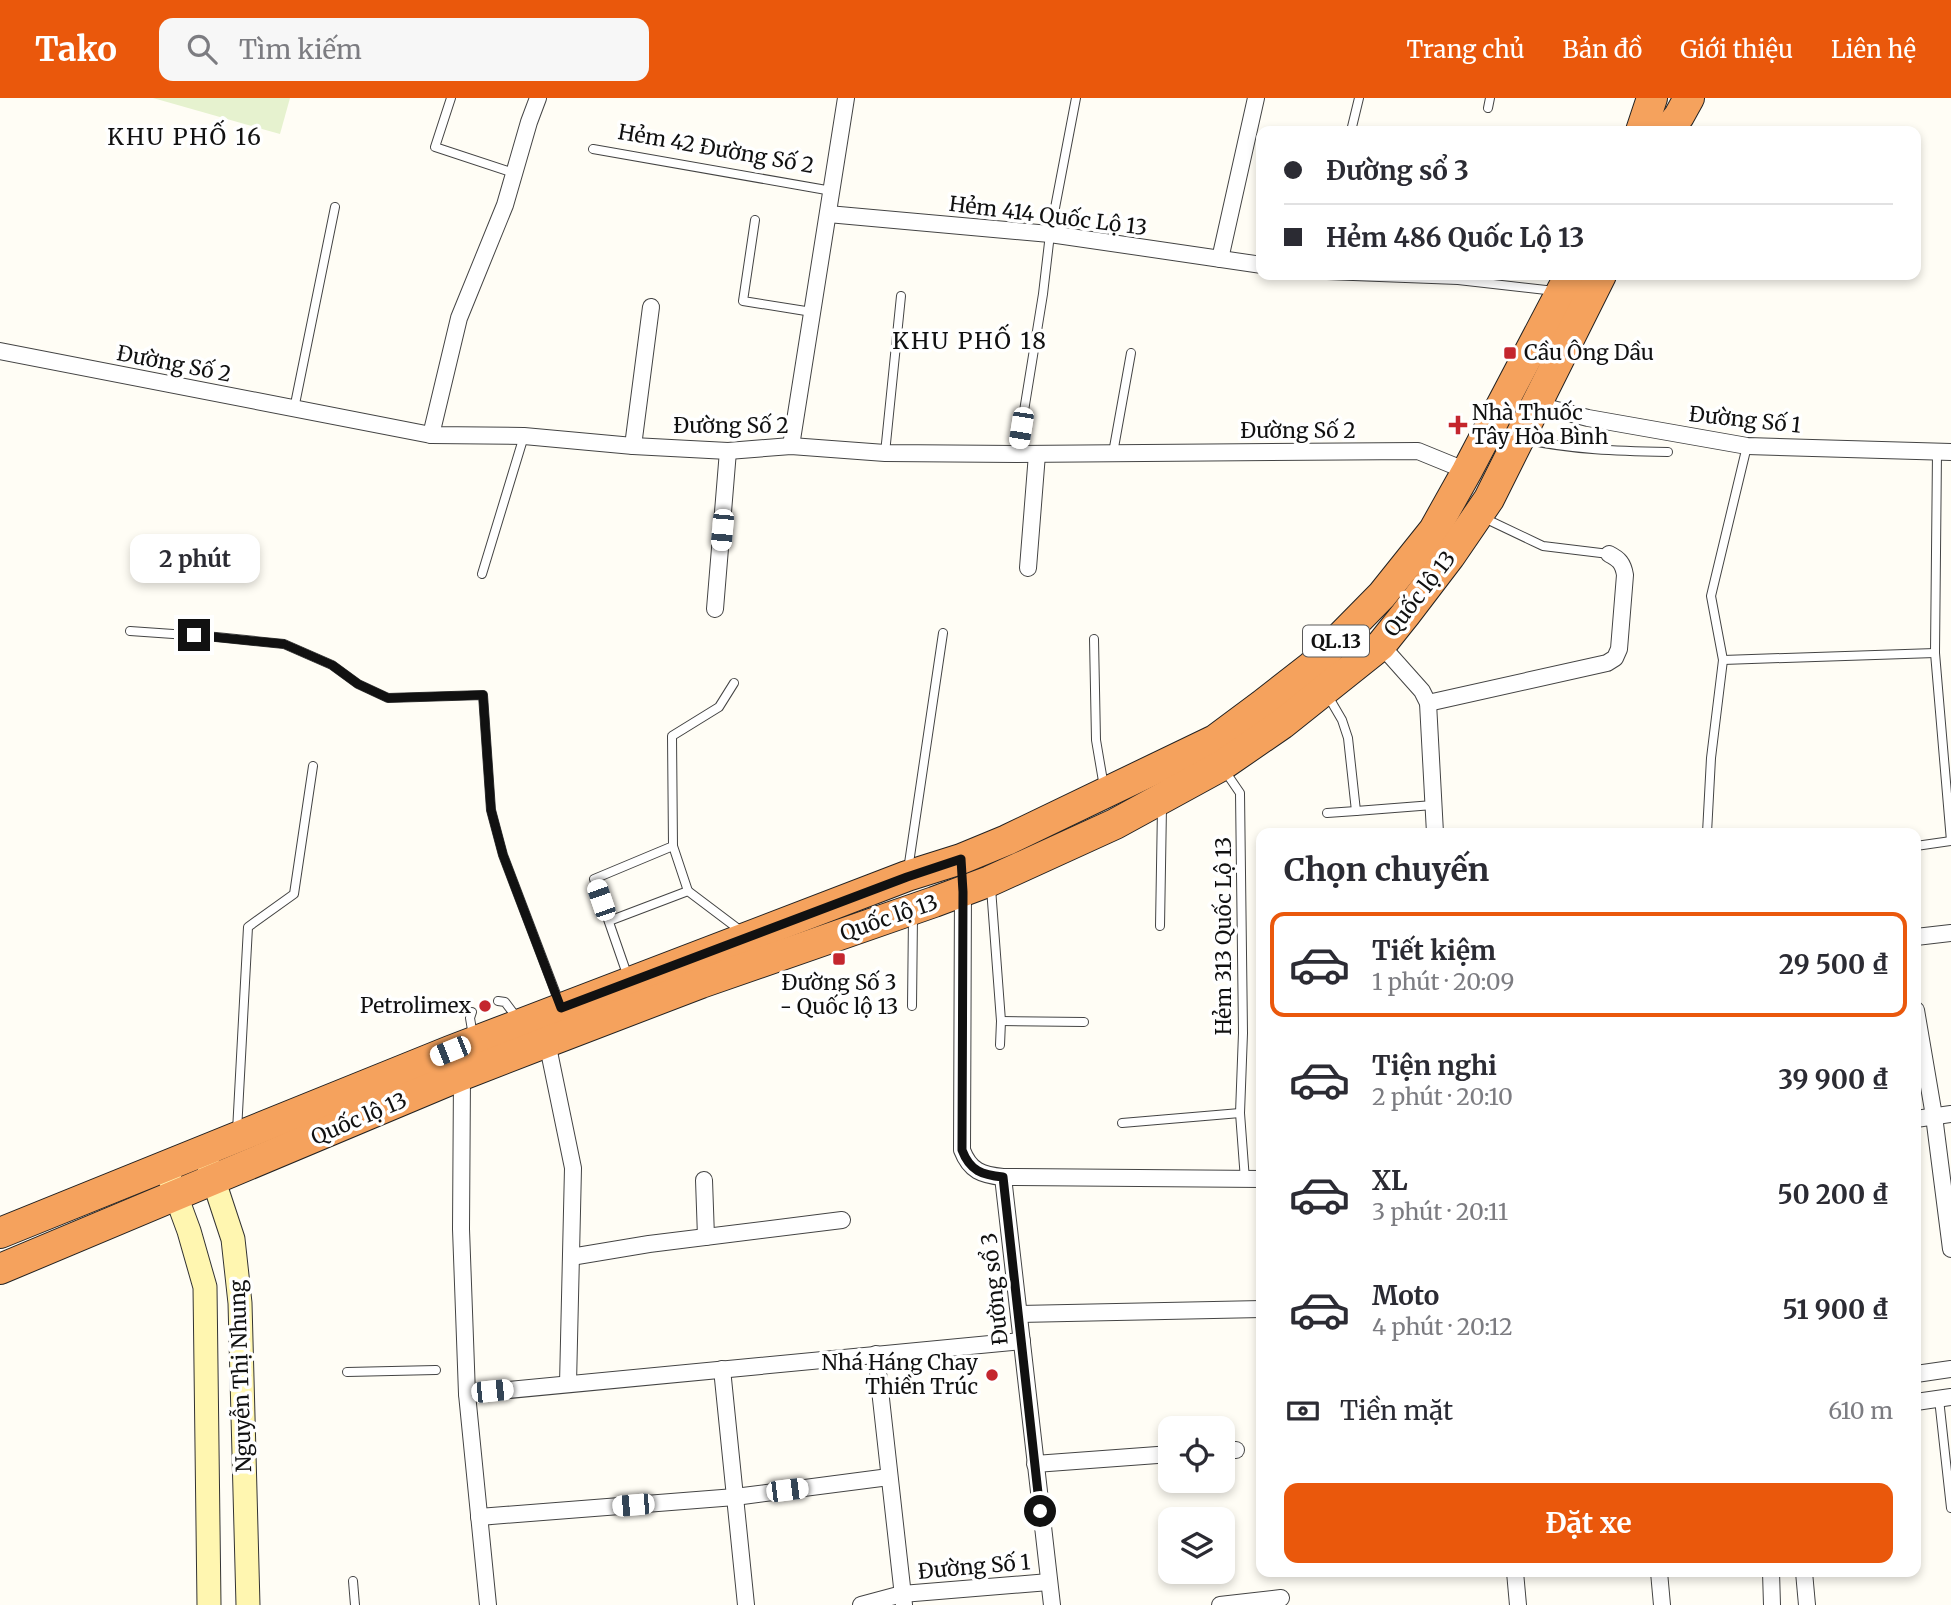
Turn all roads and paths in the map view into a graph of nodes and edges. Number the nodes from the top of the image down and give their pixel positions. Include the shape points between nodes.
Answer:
1 (450, 98) edge
2 (538, 98) edge
3 (846, 98) edge
4 (1076, 98) edge
5 (1256, 98) edge
6 (1359, 98) edge
7 (1490, 98) edge
8 (1664, 98) edge
9 (1679, 98) edge
10 (1689, 98) edge
11 (1488, 108) dead end
12 (1651, 119) edge
13 (1352, 126) edge
14 (593, 149) dead end
15 (514, 173) junction
16 (832, 191) junction
17 (335, 207) dead end
18 (828, 214) junction
19 (755, 220) dead end
20 (1051, 234) junction
21 (1220, 259) junction
22 (1256, 264) edge
23 (1458, 280) edge
24 (1598, 280) edge
25 (1566, 283) edge
26 (901, 296) dead end
27 (651, 306) dead end
28 (812, 312) junction
29 (0, 351) edge
30 (1131, 353) dead end
31 (1536, 405) junction
32 (294, 409) junction
33 (431, 435) junction
34 (524, 436) junction
35 (1521, 438) junction
36 (633, 446) junction
37 (791, 446) junction
38 (1747, 446) junction
39 (729, 451) junction
40 (1668, 452) dead end
41 (1944, 452) edge
42 (885, 453) junction
43 (1113, 453) junction
44 (1017, 454) junction
45 (1037, 454) junction
46 (1468, 471) junction
47 (1478, 515) junction
48 (1609, 554) joint
49 (1028, 568) dead end
50 (482, 574) dead end
51 (715, 609) dead end
52 (130, 631) dead end
53 (943, 634) dead end
54 (1094, 639) dead end
55 (1381, 646) junction
56 (1935, 653) junction
57 (1723, 660) junction
58 (734, 683) dead end
59 (1325, 690) junction
60 (1428, 703) junction
61 (313, 766) dead end
62 (1221, 766) junction
63 (1105, 793) junction
64 (1162, 800) junction
65 (1433, 805) junction
66 (1356, 811) junction
67 (1327, 813) dead end
68 (1435, 828) edge
69 (1707, 828) edge
70 (1951, 841) edge
71 (1921, 845) edge
72 (673, 846) junction
73 (961, 859) junction
74 (907, 877) junction
75 (977, 887) junction
76 (688, 891) junction
77 (914, 909) junction
78 (608, 920) junction
79 (1160, 926) dead end
80 (1951, 933) edge
81 (1921, 936) edge
82 (750, 937) junction
83 (630, 983) junction
84 (498, 1001) dead end
85 (912, 1006) dead end
86 (561, 1008) junction
87 (472, 1012) dead end
88 (1001, 1021) junction
89 (1084, 1022) dead end
90 (520, 1023) junction
91 (1921, 1039) edge
92 (474, 1042) junction
93 (547, 1042) junction
94 (1000, 1045) dead end
95 (462, 1075) junction
96 (1240, 1113) junction
97 (1951, 1114) edge
98 (1934, 1116) junction
99 (1921, 1118) edge
100 (1122, 1123) dead end
101 (237, 1138) junction
102 (204, 1151) junction
103 (165, 1166) junction
104 (1003, 1177) junction
105 (1256, 1179) edge
106 (214, 1180) junction
107 (704, 1180) dead end
108 (1245, 1180) junction
109 (177, 1196) junction
110 (842, 1220) dead end
111 (0, 1233) edge
112 (706, 1237) junction
113 (1951, 1249) edge
114 (571, 1257) junction
115 (0, 1269) edge
116 (1256, 1309) edge
117 (1019, 1314) junction
118 (1022, 1341) junction
119 (876, 1354) junction
120 (722, 1369) junction
121 (1951, 1369) edge
122 (436, 1370) dead end
123 (347, 1372) dead end
124 (1921, 1373) edge
125 (568, 1384) junction
126 (467, 1394) junction
127 (1945, 1398) edge
128 (1921, 1401) edge
129 (1158, 1455) edge
130 (1035, 1464) junction
131 (889, 1477) junction
132 (735, 1497) junction
133 (1951, 1508) edge
134 (479, 1517) junction
135 (1515, 1577) edge
136 (1659, 1577) edge
137 (1772, 1577) edge
138 (1804, 1577) edge
139 (353, 1581) dead end
140 (1049, 1582) junction
141 (1281, 1598) dead end
142 (903, 1599) edge
143 (209, 1605) edge
144 (248, 1605) edge
145 (355, 1605) edge
146 (488, 1605) edge
147 (746, 1605) edge
148 (861, 1605) edge
149 (1052, 1605) edge
150 (1220, 1605) edge
151 (1518, 1605) edge
152 (1662, 1605) edge
153 (1772, 1605) edge
154 (1807, 1605) edge

1 - 15 lane via 435,147
2 - 15 street
3 - 16 street, Hẻm 42 Đường Số 2
4 - 20 lane
5 - 21 street
6 - 13 lane
7 - 11 lane
8 - 12 highway
9 - 12 highway via 1671,112
10 - 12 highway via 1679,116
14 - 16 lane, Hẻm 42 Đường Số 2
15 - 33 street via 459,318
16 - 18 street, Hẻm 42 Đường Số 2
17 - 32 lane
18 - 20 street, Hẻm 414 Quốc Lộ 13
18 - 28 street, Hẻm 42 Đường Số 2
19 - 28 lane via 743,301
20 - 21 street, Hẻm 414 Quốc Lộ 13
20 - 44 lane
21 - 22 street, Hẻm 414 Quốc Lộ 13
23 - 25 lane
24 - 31 highway, Quốc lộ 13 / QL.13
25 - 46 highway, Quốc lộ 13 / QL.13
26 - 42 lane
27 - 36 street
28 - 37 street, Hẻm 42 Đường Số 2
29 - 32 street, Đường Số 2
30 - 43 lane
31 - 35 highway, Quốc lộ 13 / QL.13
31 - 38 street, Đường Số 1
32 - 33 street, Đường Số 2
33 - 34 street, Đường Số 2
34 - 36 street, Đường Số 2
34 - 50 lane
35 - 40 lane via 1610,451
35 - 47 highway, Quốc lộ 13 / QL.13
36 - 39 street, Đường Số 2
37 - 39 street, Đường Số 2
37 - 42 street, Đường Số 2
38 - 41 street, Đường Số 1
38 - 57 lane via 1711,596
39 - 51 street
41 - 56 lane
42 - 44 street, Đường Số 2
43 - 45 street, Đường Số 2
43 - 46 street, Đường Số 2 via 1418,451
44 - 45 street, Đường Số 2
45 - 49 street
46 - 63 highway, Quốc lộ 13 / QL.13 via 1434,530 1382,595 1312,666 1215,740
47 - 48 lane via 1543,546
47 - 55 highway, Quốc lộ 13 / QL.13
48 - 60 street via 1619,559 1625,575 1615,658
52 - 86 lane via 284,644 388,698 483,695 491,810 503,855
53 - 74 lane
54 - 63 lane via 1096,740
55 - 59 highway, Quốc lộ 13 / QL.13
55 - 60 street
56 - 57 lane
56 - 70 lane
57 - 69 lane via 1710,758
58 - 72 lane via 719,707 672,736
59 - 62 highway, Quốc lộ 13 / QL.13
59 - 66 lane via 1348,738
60 - 65 street
61 - 101 lane via 294,894 248,927
62 - 64 highway, Quốc lộ 13 / QL.13
62 - 96 lane, Hẻm 313 Quốc Lộ 13 via 1240,793
63 - 73 highway, Quốc lộ 13 / QL.13
64 - 75 highway, Quốc lộ 13 / QL.13
64 - 79 lane
65 - 66 lane
65 - 68 street
66 - 67 lane
70 - 71 lane
72 - 76 lane
72 - 78 lane via 594,879
73 - 74 highway, Quốc lộ 13 / QL.13
73 - 75 street
74 - 82 highway, Quốc lộ 13 / QL.13
75 - 77 highway, Quốc lộ 13 / QL.13
75 - 88 lane
75 - 104 street via 962,1150 965,1160 980,1173
76 - 78 lane
76 - 82 lane
77 - 85 lane
77 - 93 highway, Quốc lộ 13 / QL.13
78 - 83 lane
80 - 81 street
82 - 83 highway, Quốc lộ 13 / QL.13
83 - 86 highway, Quốc lộ 13 / QL.13
84 - 90 lane via 505,1002
86 - 90 highway, Quốc lộ 13 / QL.13
87 - 92 lane
88 - 89 lane
88 - 94 lane
90 - 92 highway, Quốc lộ 13 / QL.13
91 - 98 street
92 - 101 highway, Quốc lộ 13 / QL.13
93 - 95 highway, Quốc lộ 13 / QL.13
93 - 114 street via 573,1168
95 - 106 highway, Quốc lộ 13 / QL.13
95 - 126 street via 461,1369
96 - 100 lane
96 - 108 lane, Hẻm 313 Quốc Lộ 13
97 - 98 street
98 - 99 street
98 - 113 street
101 - 102 highway, Quốc lộ 13 / QL.13
102 - 103 highway, Quốc lộ 13 / QL.13
102 - 106 street, Nguyễn Thị Nhung
103 - 109 street, Nguyễn Thị Nhung
103 - 111 highway, Quốc lộ 13 / QL.13
104 - 108 street
104 - 117 street, Đường sổ 3
105 - 108 street
106 - 109 highway, Quốc lộ 13 / QL.13
106 - 144 street, Nguyễn Thị Nhung via 233,1239 240,1303
107 - 112 street
109 - 115 highway, Quốc lộ 13 / QL.13
109 - 143 street, Nguyễn Thị Nhung via 205,1287
110 - 112 street
112 - 114 street
114 - 125 street
116 - 117 street
117 - 118 street, Đường sổ 3
118 - 119 street
118 - 130 street, Đường sổ 3
119 - 120 street
119 - 131 street
120 - 125 street
120 - 132 street
121 - 124 street
122 - 123 lane
125 - 126 street
126 - 134 street
127 - 128 street
127 - 133 lane
129 - 130 street
130 - 140 street, Đường sổ 3
131 - 132 street
131 - 142 street
132 - 134 street
132 - 147 street
134 - 146 street
135 - 151 street
136 - 152 street
137 - 153 street
138 - 154 street
139 - 145 lane
140 - 142 street, Đường Số 1
140 - 149 street, Đường sổ 3
141 - 150 street
142 - 148 street, Đường Số 1

